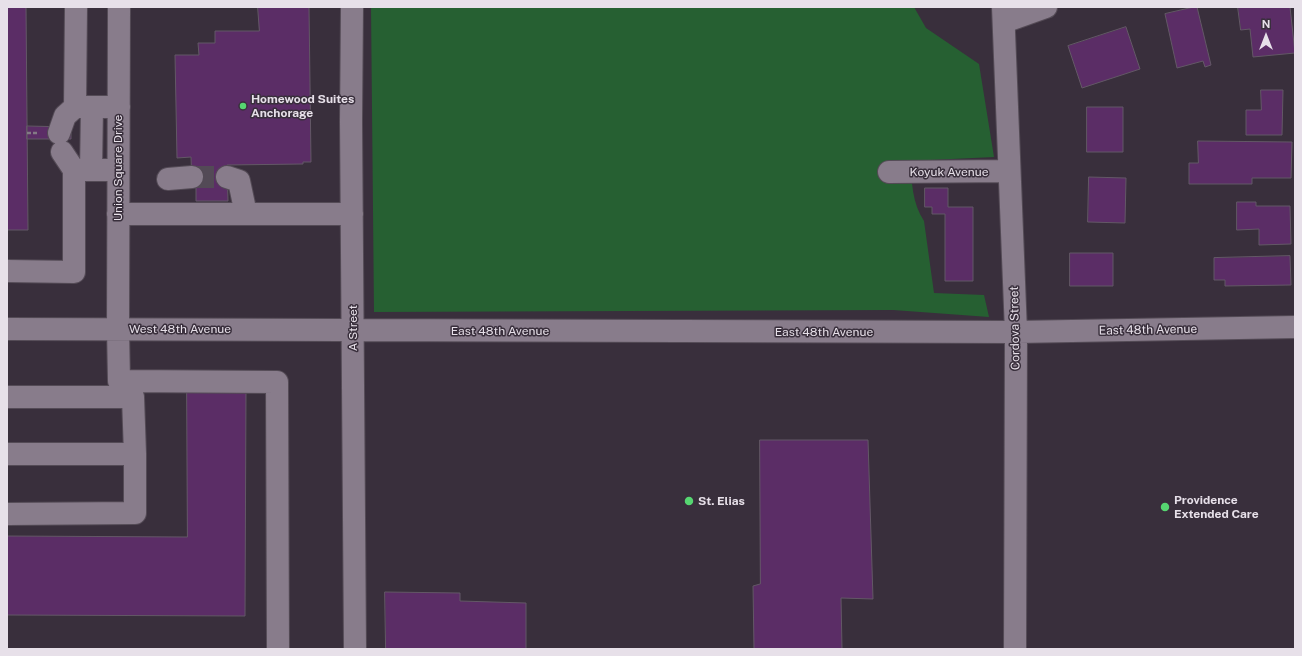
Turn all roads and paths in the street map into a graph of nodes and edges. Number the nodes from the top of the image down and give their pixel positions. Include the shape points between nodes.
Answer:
1 (76, 7) edge
2 (119, 7) edge
3 (352, 7) edge
4 (1046, 7) edge
5 (1004, 14) edge
6 (84, 107) junction
7 (119, 107) junction
8 (83, 170) junction
9 (118, 170) junction
10 (1009, 171) junction
11 (888, 172) dead end
12 (192, 177) tunnel mouth
13 (227, 177) tunnel mouth
14 (168, 179) dead end
15 (118, 214) junction
16 (246, 214) junction
17 (352, 214) junction
18 (7, 271) edge
19 (1295, 327) edge
20 (7, 329) edge
21 (118, 329) junction
22 (353, 331) junction
23 (1016, 332) junction
24 (119, 381) junction
25 (7, 397) edge
26 (133, 397) junction
27 (7, 454) edge
28 (134, 454) junction
29 (7, 514) edge
30 (278, 649) edge
31 (355, 649) edge
32 (1015, 649) edge

1 - 6 street
2 - 7 street, Union Square Drive
3 - 17 street, A Street
4 - 5 street
5 - 10 street, Cordova Street
6 - 7 street
6 - 8 street
6 - 8 street via 64,116 60,142
7 - 9 street, Union Square Drive
8 - 9 street
8 - 18 street via 74,272
9 - 15 street, Union Square Drive
10 - 11 street, Koyuk Avenue
10 - 23 street, Cordova Street
12 - 14 street
13 - 16 street via 239,181
15 - 16 street
15 - 21 street, Union Square Drive
16 - 17 street
17 - 22 street, A Street
19 - 23 street, East 48th Avenue
20 - 21 street, West 48th Avenue
21 - 22 street, West 48th Avenue
21 - 24 street, Union Square Drive
22 - 23 street, East 48th Avenue
22 - 31 street, A Street
23 - 32 street, Cordova Street
24 - 26 street
24 - 30 street via 277,382
25 - 26 street
26 - 28 street
27 - 28 street
28 - 29 street via 135,513

